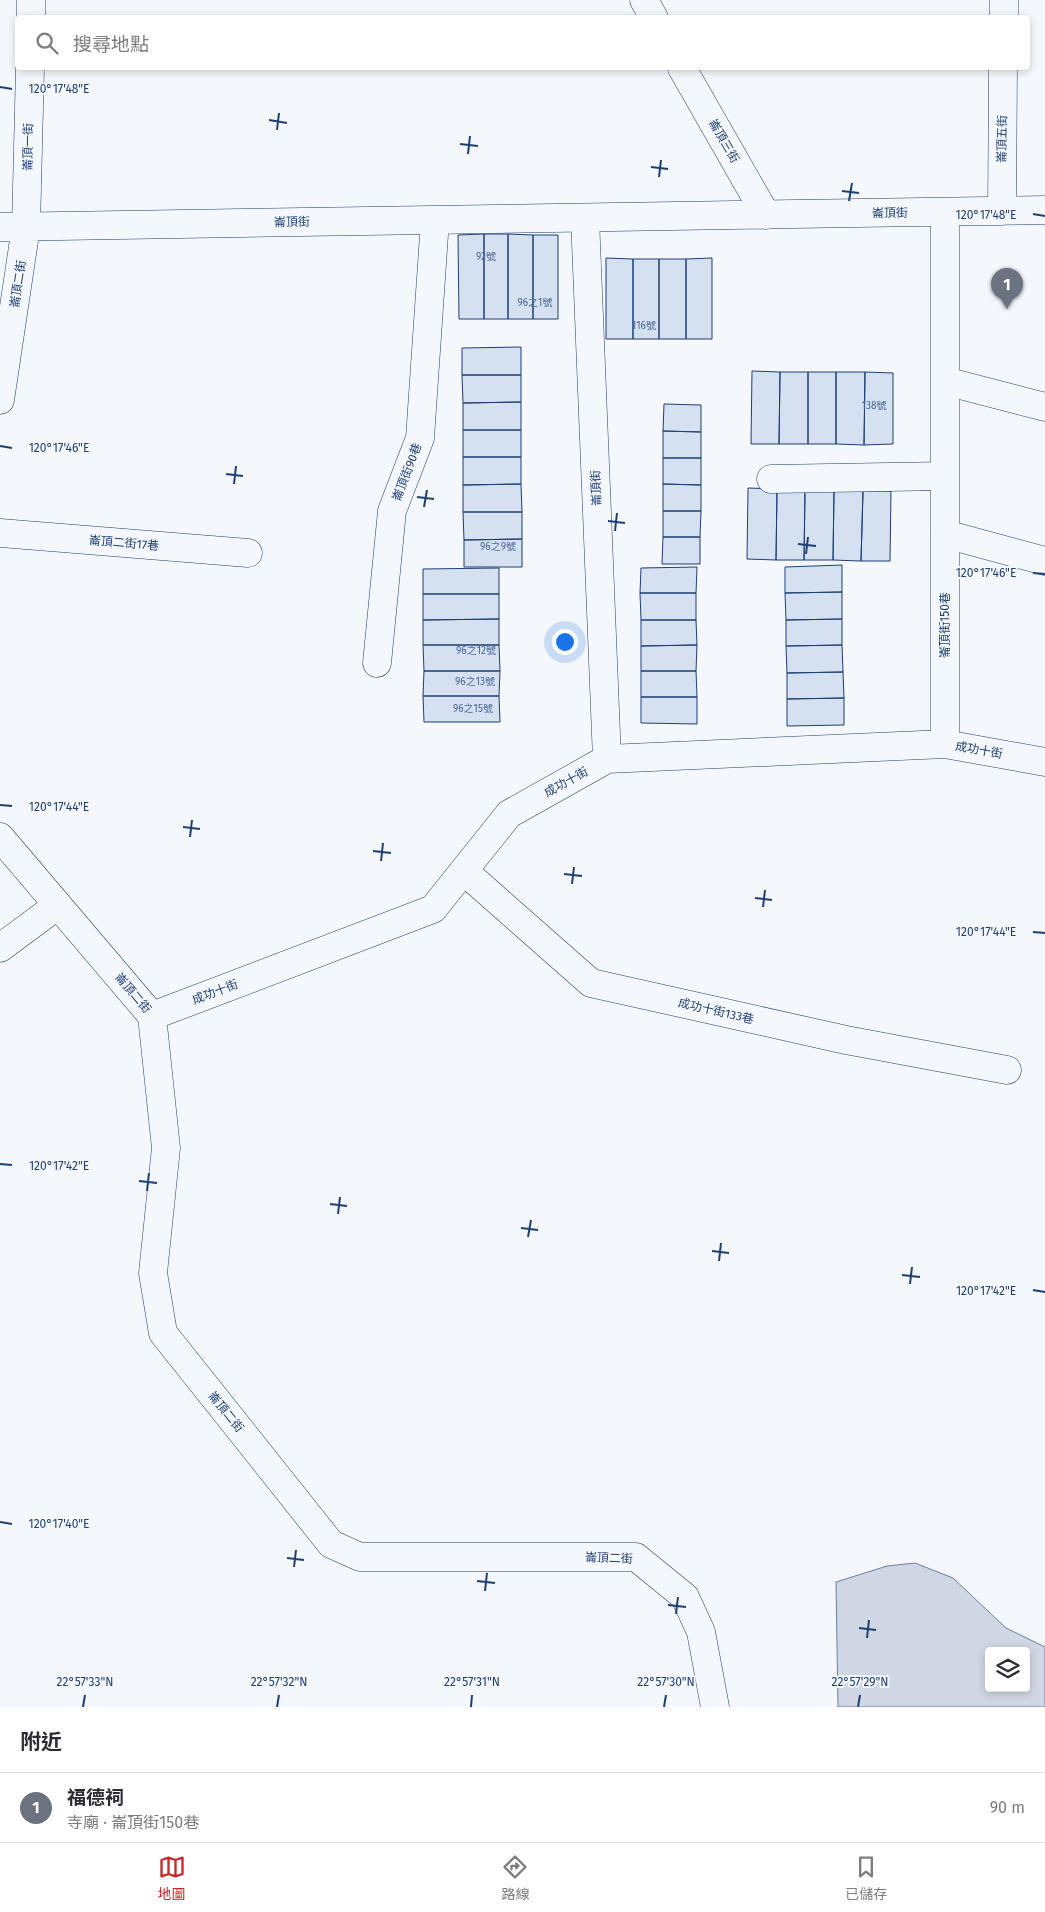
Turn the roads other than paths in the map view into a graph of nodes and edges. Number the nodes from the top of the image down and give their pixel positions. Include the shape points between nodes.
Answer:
1 (32, 0) edge
2 (644, 0) edge
3 (1004, 0) edge
4 (31, 15) edge
5 (652, 15) edge
6 (1004, 15) edge
7 (30, 70) edge
8 (683, 70) edge
9 (1003, 70) edge
10 (1045, 210) edge
11 (1002, 211) junction
12 (944, 212) junction
13 (766, 215) junction
14 (585, 218) junction
15 (435, 220) junction
16 (13, 227) edge
17 (945, 381) junction
18 (0, 400) edge
19 (1045, 407) edge
20 (945, 476) junction
21 (771, 479) dead end
22 (0, 533) edge
23 (945, 534) junction
24 (248, 553) dead end
25 (1045, 561) edge
26 (377, 663) dead end
27 (945, 744) junction
28 (608, 759) junction
29 (1045, 762) edge
30 (0, 837) edge
31 (464, 871) junction
32 (58, 905) junction
33 (0, 948) edge
34 (152, 1016) junction
35 (1007, 1070) dead end
36 (715, 1707) edge

1 - 4 street
2 - 5 street
3 - 6 street
7 - 16 street, 崙頂一街
8 - 13 street, 崙頂三街
9 - 11 street, 崙頂五街
10 - 11 street, 崙頂街
11 - 12 street, 崙頂街
12 - 13 street, 崙頂街
12 - 17 street, 崙頂街150巷
13 - 14 street, 崙頂街
14 - 15 street, 崙頂街
14 - 28 street, 崙頂街
15 - 16 street, 崙頂街
15 - 26 street, 崙頂街90巷 via 420,438 392,510
16 - 18 street, 崙頂二街
17 - 19 street
17 - 20 street, 崙頂街150巷
20 - 21 street
20 - 23 street, 崙頂街150巷
22 - 24 street, 崙頂二街17巷
23 - 25 street
23 - 27 street, 崙頂街150巷
27 - 28 street, 成功十街
27 - 29 street, 成功十街
28 - 31 street, 成功十街 via 509,814
30 - 32 street, 崙頂二街
31 - 34 street, 成功十街 via 433,910
31 - 35 street, 成功十街133巷 via 591,983 846,1040
32 - 33 street
32 - 34 street, 崙頂二街
34 - 36 street, 崙頂二街 via 166,1148 153,1273 162,1333 331,1544 360,1557 636,1557 685,1597 701,1632

